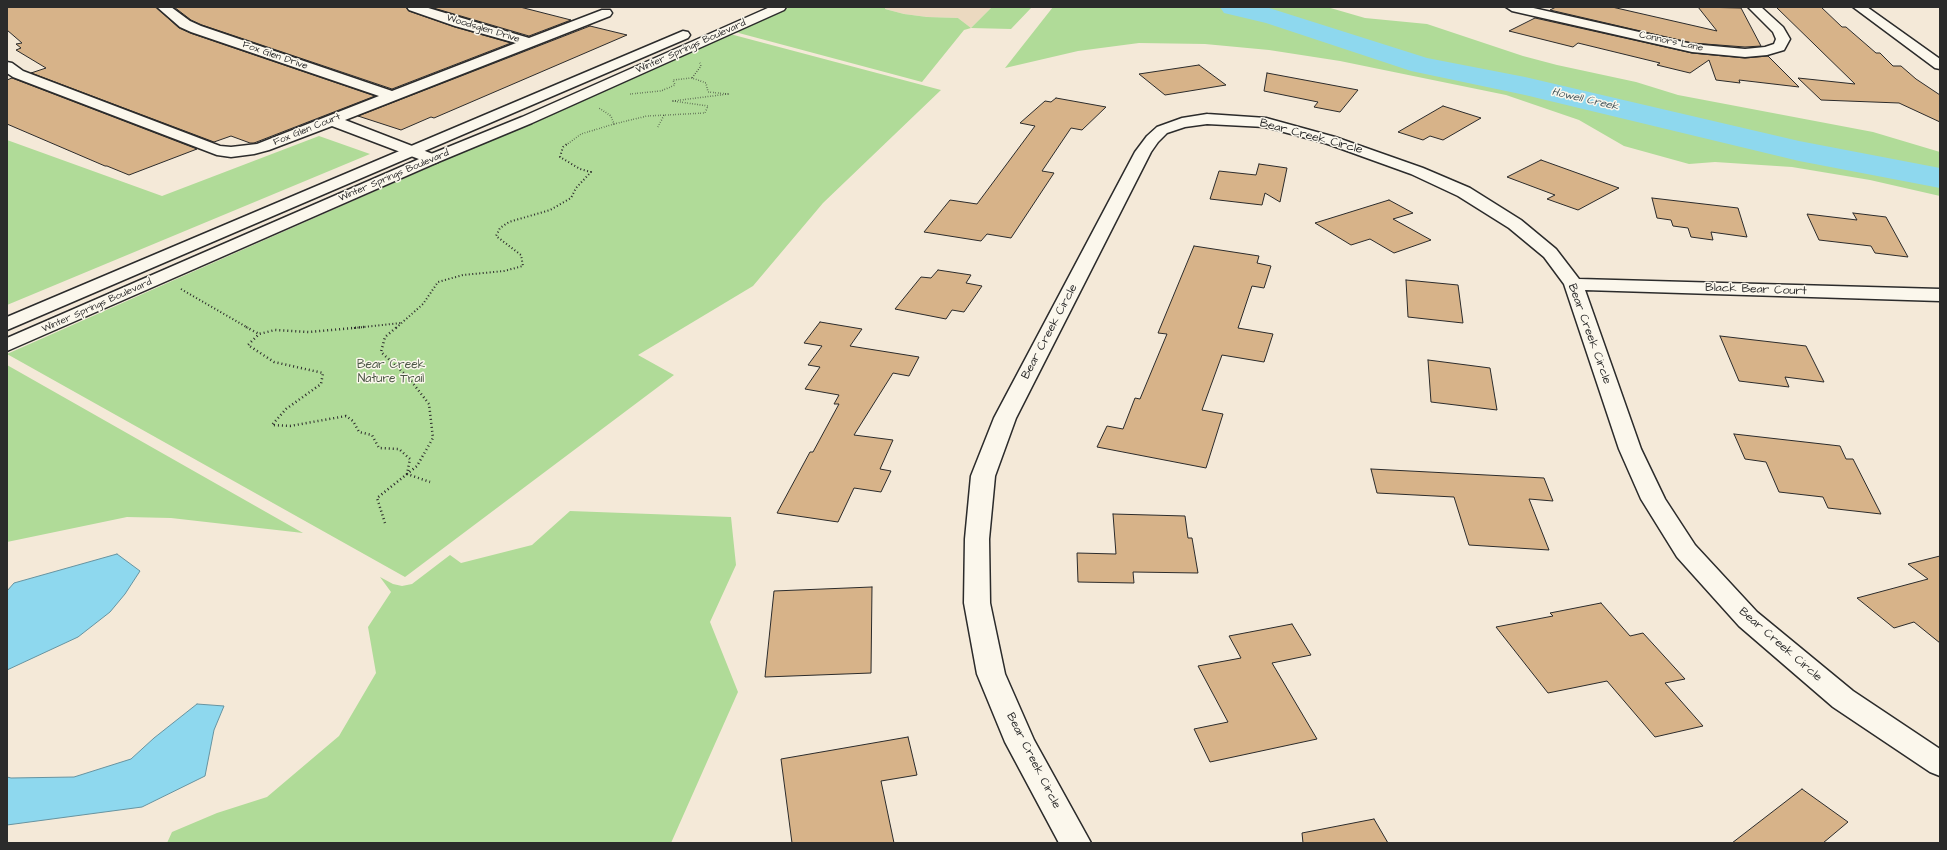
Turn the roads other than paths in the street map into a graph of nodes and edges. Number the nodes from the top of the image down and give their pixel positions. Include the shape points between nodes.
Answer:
1 (162, 7) edge
2 (413, 7) edge
3 (747, 7) edge
4 (780, 7) edge
5 (1512, 7) edge
6 (1754, 7) edge
7 (1859, 7) edge
8 (606, 13) dead end
9 (530, 43) junction
10 (1940, 65) edge
11 (7, 66) edge
12 (392, 96) junction
13 (331, 120) junction
14 (412, 151) junction
15 (432, 159) junction
16 (1573, 284) junction
17 (1940, 295) edge
18 (7, 324) edge
19 (7, 345) edge
20 (1940, 764) edge
21 (1075, 843) edge

1 - 12 street, Fox Glen Drive via 196,29
2 - 9 street, Woodsglen Drive via 460,24
3 - 14 street, Winter Springs Boulevard
4 - 15 street, Winter Springs Boulevard via 527,120
5 - 6 street, Connors Lane via 1692,48 1745,53 1767,52 1779,47 1783,39 1778,30
7 - 10 street
8 - 9 street, Fox Glen Court
9 - 12 street, Fox Glen Court
11 - 13 street, Fox Glen Court via 26,76 217,150 248,151
12 - 13 street, Fox Glen Court
13 - 14 street
14 - 15 street
14 - 18 street, Winter Springs Boulevard
15 - 19 street, Winter Springs Boulevard
16 - 17 street, Black Bear Court
16 - 20 street, Bear Creek Circle via 1630,449 1653,499 1686,551 1748,619 1843,699
16 - 21 street, Bear Creek Circle via 1550,253 1515,224 1464,192 1374,154 1266,123 1238,120 1207,119 1182,123 1162,130 1152,139 1005,418 983,476 977,539 977,603 991,674 1020,742

